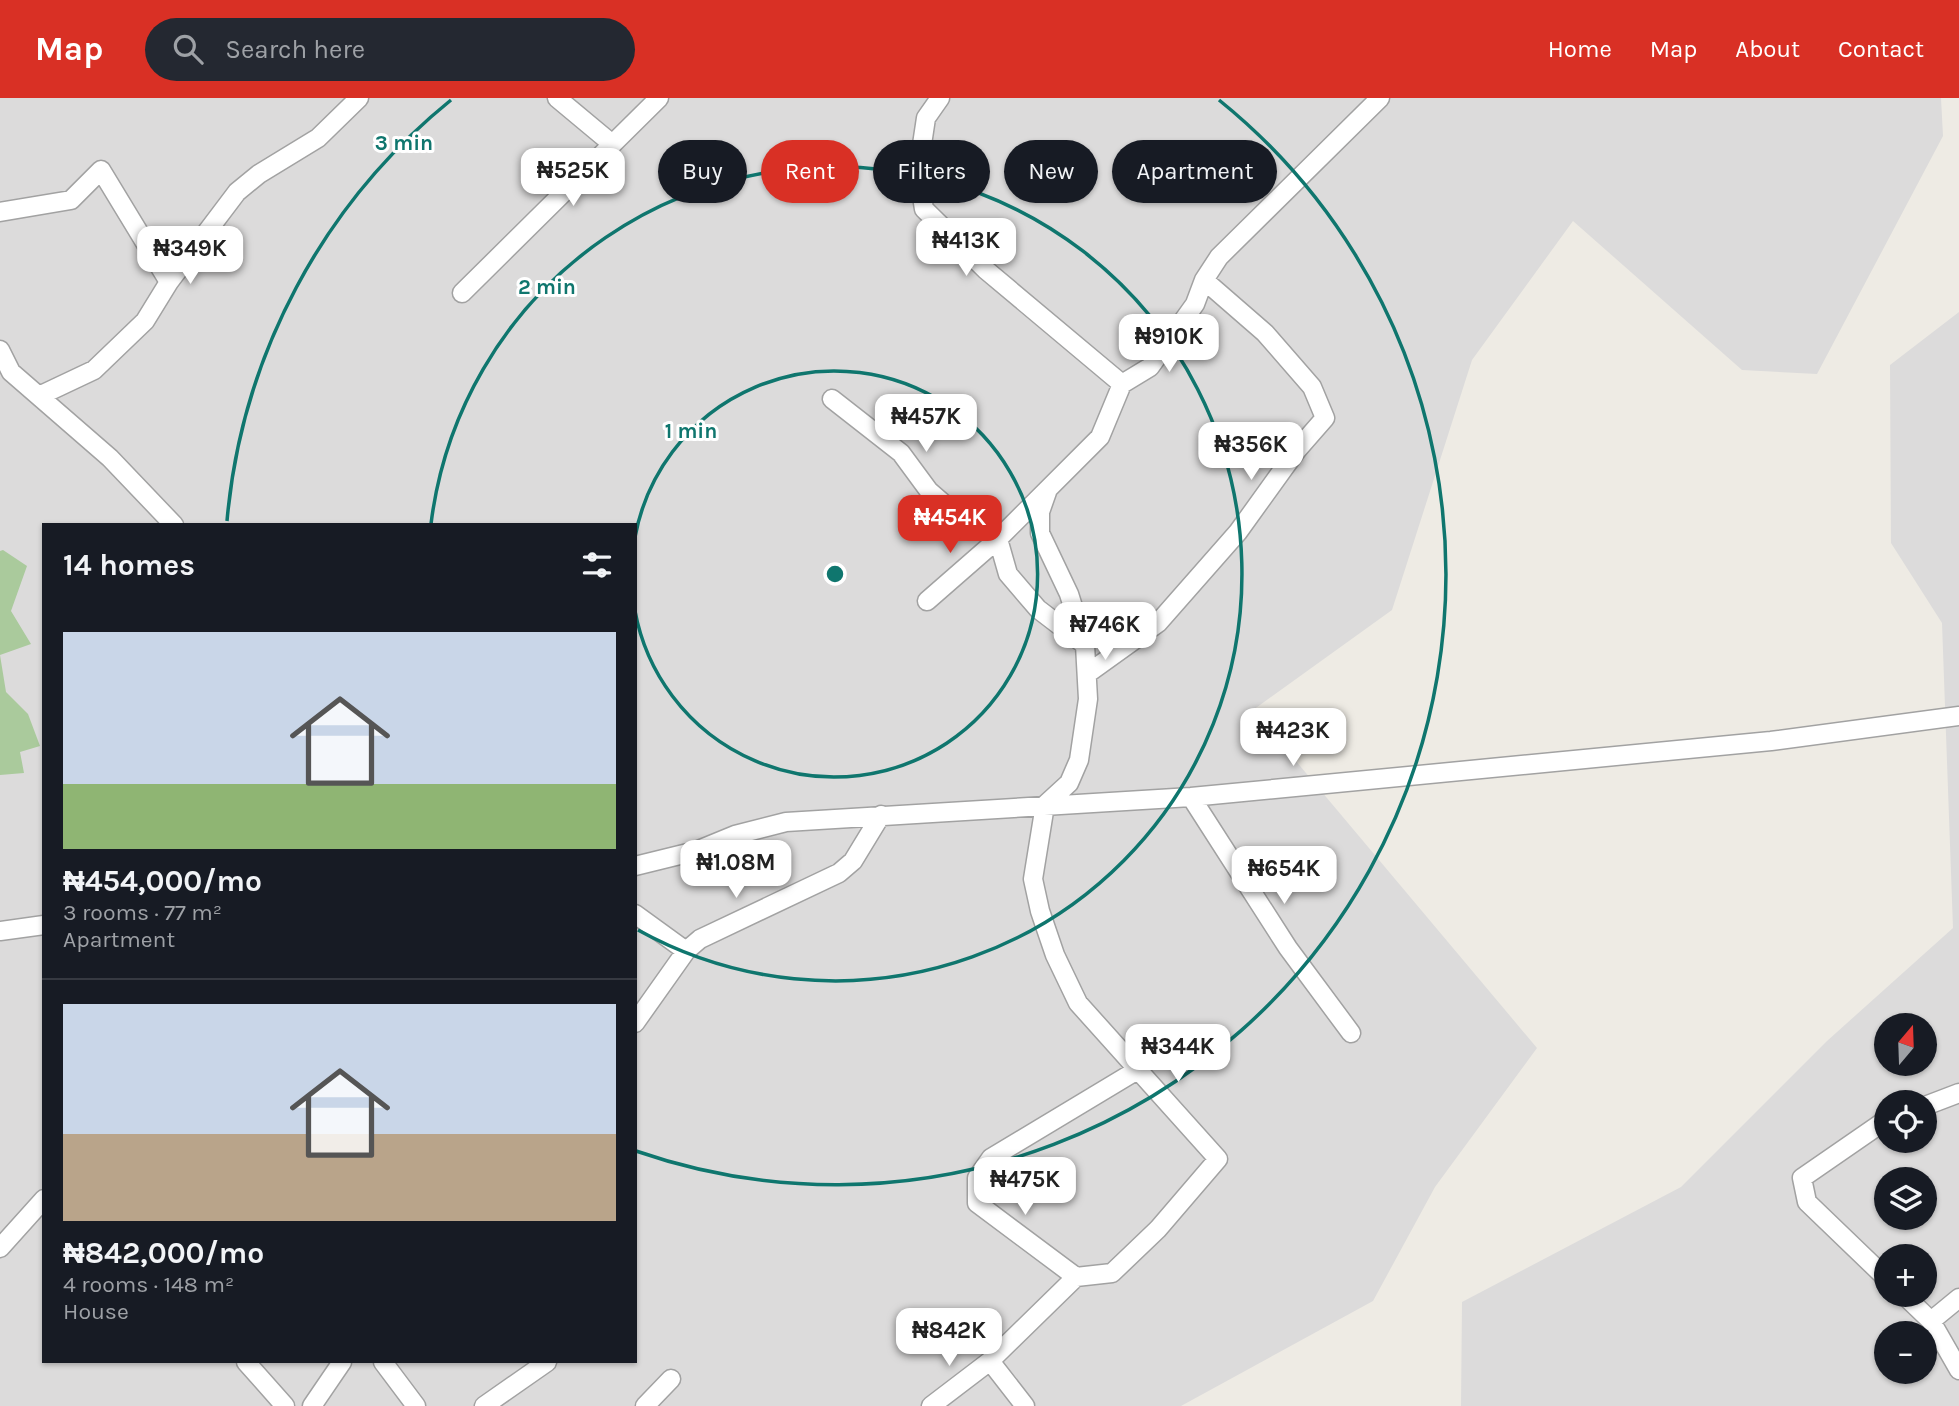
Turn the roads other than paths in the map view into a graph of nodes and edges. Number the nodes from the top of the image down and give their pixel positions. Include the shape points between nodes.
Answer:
1 (359, 98) edge
2 (557, 98) edge
3 (659, 98) edge
4 (940, 98) edge
5 (1380, 98) edge
6 (611, 143) junction
7 (0, 212) edge
8 (1204, 280) junction
9 (169, 282) junction
10 (462, 293) dead end
11 (0, 350) edge
12 (1122, 384) junction
13 (38, 396) junction
14 (832, 399) dead end
15 (1047, 492) junction
16 (172, 523) edge
17 (998, 539) junction
18 (927, 601) dead end
19 (1085, 645) junction
20 (1087, 674) junction
21 (1959, 716) edge
22 (1191, 797) junction
23 (1045, 805) junction
24 (881, 815) junction
25 (637, 866) edge
26 (637, 915) edge
27 (42, 926) edge
28 (0, 931) edge
29 (686, 951) junction
30 (637, 1020) edge
31 (1351, 1032) dead end
32 (1139, 1069) junction
33 (1959, 1093) edge
34 (1937, 1101) edge
35 (1874, 1128) edge
36 (42, 1201) edge
37 (0, 1248) edge
38 (1874, 1266) edge
39 (1076, 1277) junction
40 (1959, 1298) edge
41 (1916, 1307) edge
42 (1931, 1321) joint
43 (1937, 1332) edge
44 (990, 1361) junction
45 (247, 1363) edge
46 (341, 1363) edge
47 (384, 1363) edge
48 (546, 1363) edge
49 (1959, 1370) edge
50 (671, 1379) dead end
51 (285, 1406) edge
52 (312, 1406) edge
53 (416, 1406) edge
54 (484, 1406) edge
55 (645, 1406) edge
56 (930, 1406) edge
57 (1026, 1406) edge

1 - 9 street via 318,138 237,192
2 - 6 street
3 - 6 street
4 - 12 street via 926,118 918,171 924,209 986,270
5 - 8 street via 1219,257
6 - 10 street
7 - 9 street via 71,200 101,170
8 - 12 street via 1195,304 1150,367
8 - 20 street via 1265,333 1305,378 1325,418 1238,532 1158,622
9 - 13 street via 145,321 94,370
11 - 13 street via 11,372
12 - 15 street via 1100,437
13 - 16 street via 110,458
14 - 17 street via 901,453 929,491 959,517
15 - 17 street
15 - 19 street via 1040,512 1040,533 1069,594
17 - 18 street
17 - 19 street via 1008,574 1038,609
19 - 20 street
20 - 23 street via 1079,760 1069,783
21 - 22 street via 1771,741
22 - 23 street
22 - 31 street via 1289,948
23 - 24 street
23 - 32 street via 1033,879 1055,955 1078,1003
24 - 25 street via 786,822 734,835 696,852
24 - 29 street via 853,862 839,873 700,939
26 - 29 street
27 - 28 street
29 - 30 street
32 - 39 street via 1218,1159 1158,1229 1112,1273
32 - 39 street via 991,1158 977,1178 977,1203
33 - 34 street
35 - 38 street via 1802,1178 1807,1202
36 - 37 street
39 - 44 street
40 - 42 street
41 - 42 street
43 - 49 street
44 - 56 street
44 - 57 street
45 - 51 street
46 - 52 street
47 - 53 street
48 - 54 street
50 - 55 street

